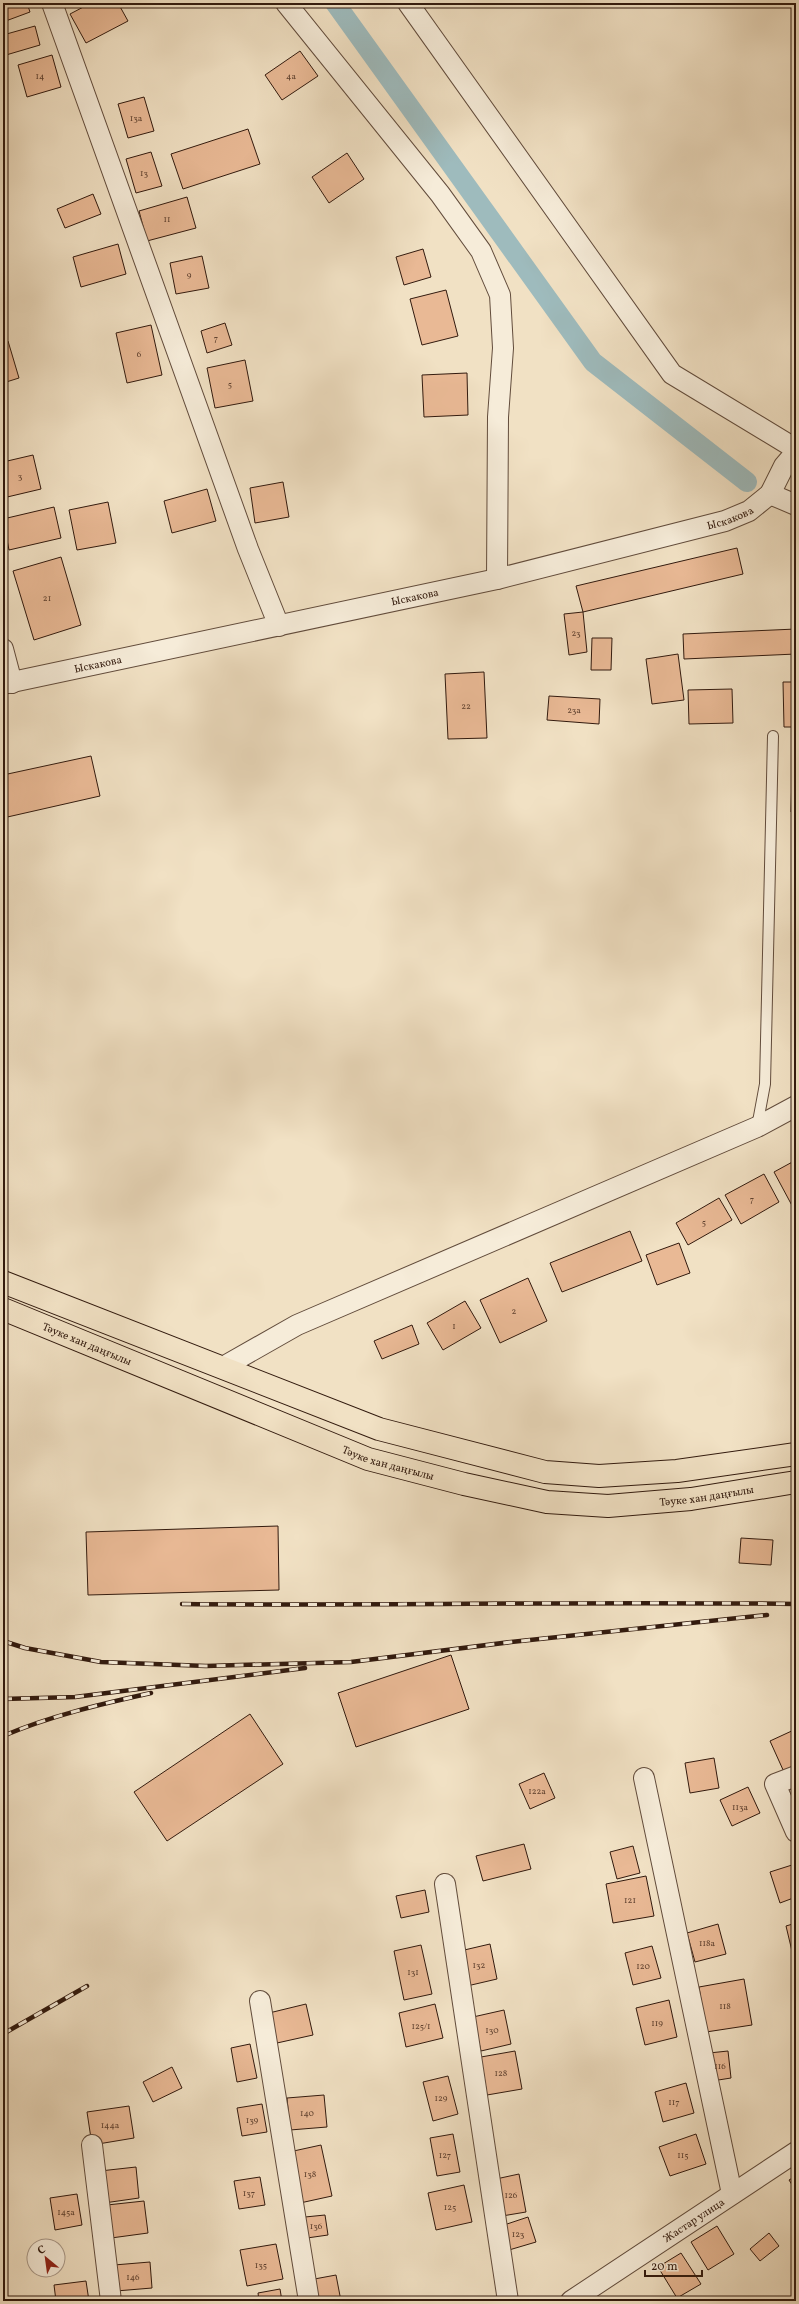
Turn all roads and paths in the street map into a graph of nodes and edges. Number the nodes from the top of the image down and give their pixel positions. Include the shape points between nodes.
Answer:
1 (52, 3) edge
2 (286, 3) edge
3 (408, 3) edge
4 (796, 450) edge
5 (770, 494) junction
6 (796, 506) edge
7 (497, 579) junction
8 (279, 626) junction
9 (3, 649) edge
10 (8, 684) edge
11 (773, 736) dead end
12 (796, 1106) edge
13 (757, 1127) junction
14 (3, 1282) edge
15 (62, 1305) junction
16 (3, 1309) edge
17 (53, 1328) junction
18 (223, 1367) junction
19 (379, 1428) junction
20 (796, 1454) edge
21 (368, 1459) junction
22 (796, 1482) edge
23 (796, 1776) edge
24 (644, 1778) dead end
25 (796, 1832) edge
26 (445, 1884) dead end
27 (260, 2001) dead end
28 (92, 2145) dead end
29 (796, 2152) edge
30 (732, 2194) junction
31 (111, 2301) edge
32 (309, 2301) edge
33 (508, 2301) edge
34 (571, 2301) edge

1 - 8 street via 248,549
2 - 7 street via 440,194 477,245 500,295 504,348 498,417
3 - 4 street via 672,374
4 - 5 street, Ыскакова via 784,466
5 - 6 street
5 - 7 street, Ыскакова via 749,511 725,521
7 - 8 street, Ыскакова
8 - 10 street, Ыскакова
9 - 10 street
11 - 13 lane via 766,1084
12 - 13 street
13 - 18 street via 297,1326
14 - 15 main road
15 - 17 main road
15 - 18 main road
16 - 17 main road, Тәуке хан даңғылы
17 - 21 main road, Тәуке хан даңғылы
18 - 19 main road
19 - 20 main road via 546,1472 599,1476 678,1471
19 - 21 main road
21 - 22 main road, Тәуке хан даңғылы via 464,1484 548,1502 608,1506 691,1499
23 - 25 street via 775,1784
24 - 30 street
26 - 33 street
27 - 32 street
28 - 31 street
29 - 30 street, Жастар улица
30 - 34 street, Жастар улица

